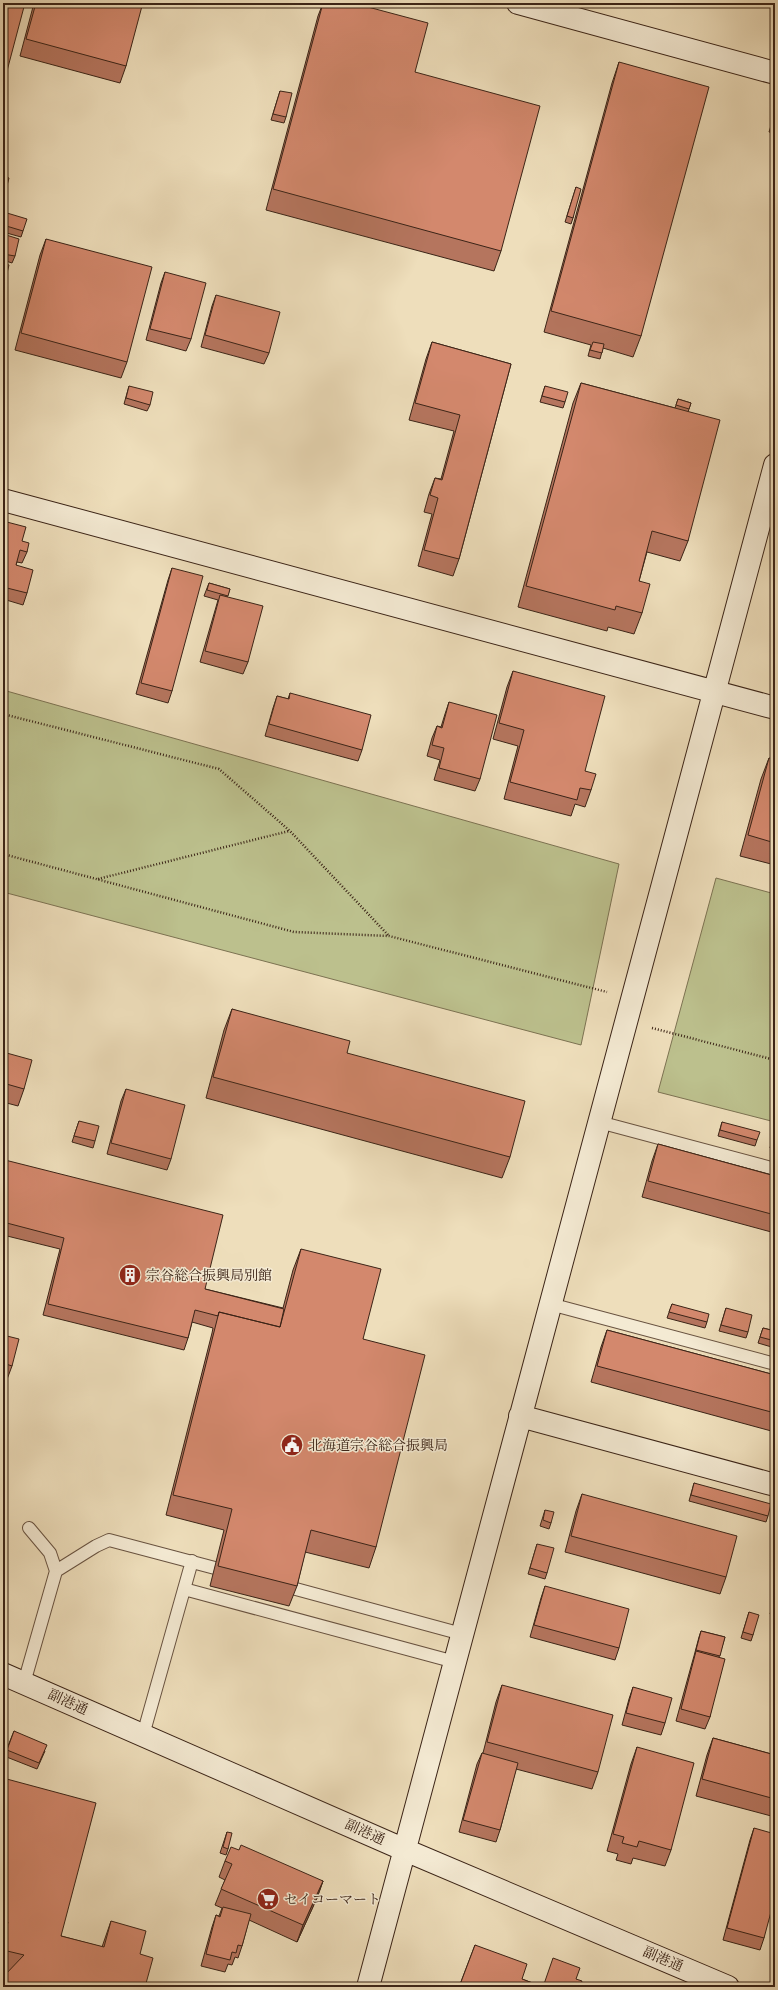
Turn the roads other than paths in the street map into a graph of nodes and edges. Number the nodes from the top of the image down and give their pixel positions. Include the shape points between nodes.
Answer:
1 (518, 3) edge
2 (775, 73) edge
3 (775, 465) edge
4 (3, 500) edge
5 (714, 691) junction
6 (775, 708) edge
7 (599, 1122) junction
8 (775, 1169) edge
9 (550, 1304) junction
10 (775, 1364) edge
11 (520, 1416) junction
12 (775, 1485) edge
13 (29, 1528) dead end
14 (192, 1561) junction
15 (56, 1571) junction
16 (244, 1575) edge
17 (272, 1583) edge
18 (184, 1589) junction
19 (462, 1634) junction
20 (455, 1662) junction
21 (3, 1674) edge
22 (24, 1683) junction
23 (144, 1735) junction
24 (405, 1850) junction
25 (368, 1987) edge
26 (728, 1987) edge

1 - 2 street
3 - 5 street
4 - 5 street
5 - 6 street
5 - 7 street
7 - 8 lane
7 - 9 street
9 - 10 lane
9 - 11 street
11 - 12 street
11 - 19 street
13 - 15 lane via 50,1553
14 - 15 lane via 109,1540
14 - 16 lane
14 - 18 lane
15 - 22 lane
17 - 19 lane
18 - 20 lane
18 - 23 lane
19 - 20 street
20 - 24 street
21 - 22 street, 副港通
22 - 23 street, 副港通
23 - 24 street, 副港通
24 - 25 street
24 - 26 street, 副港通

